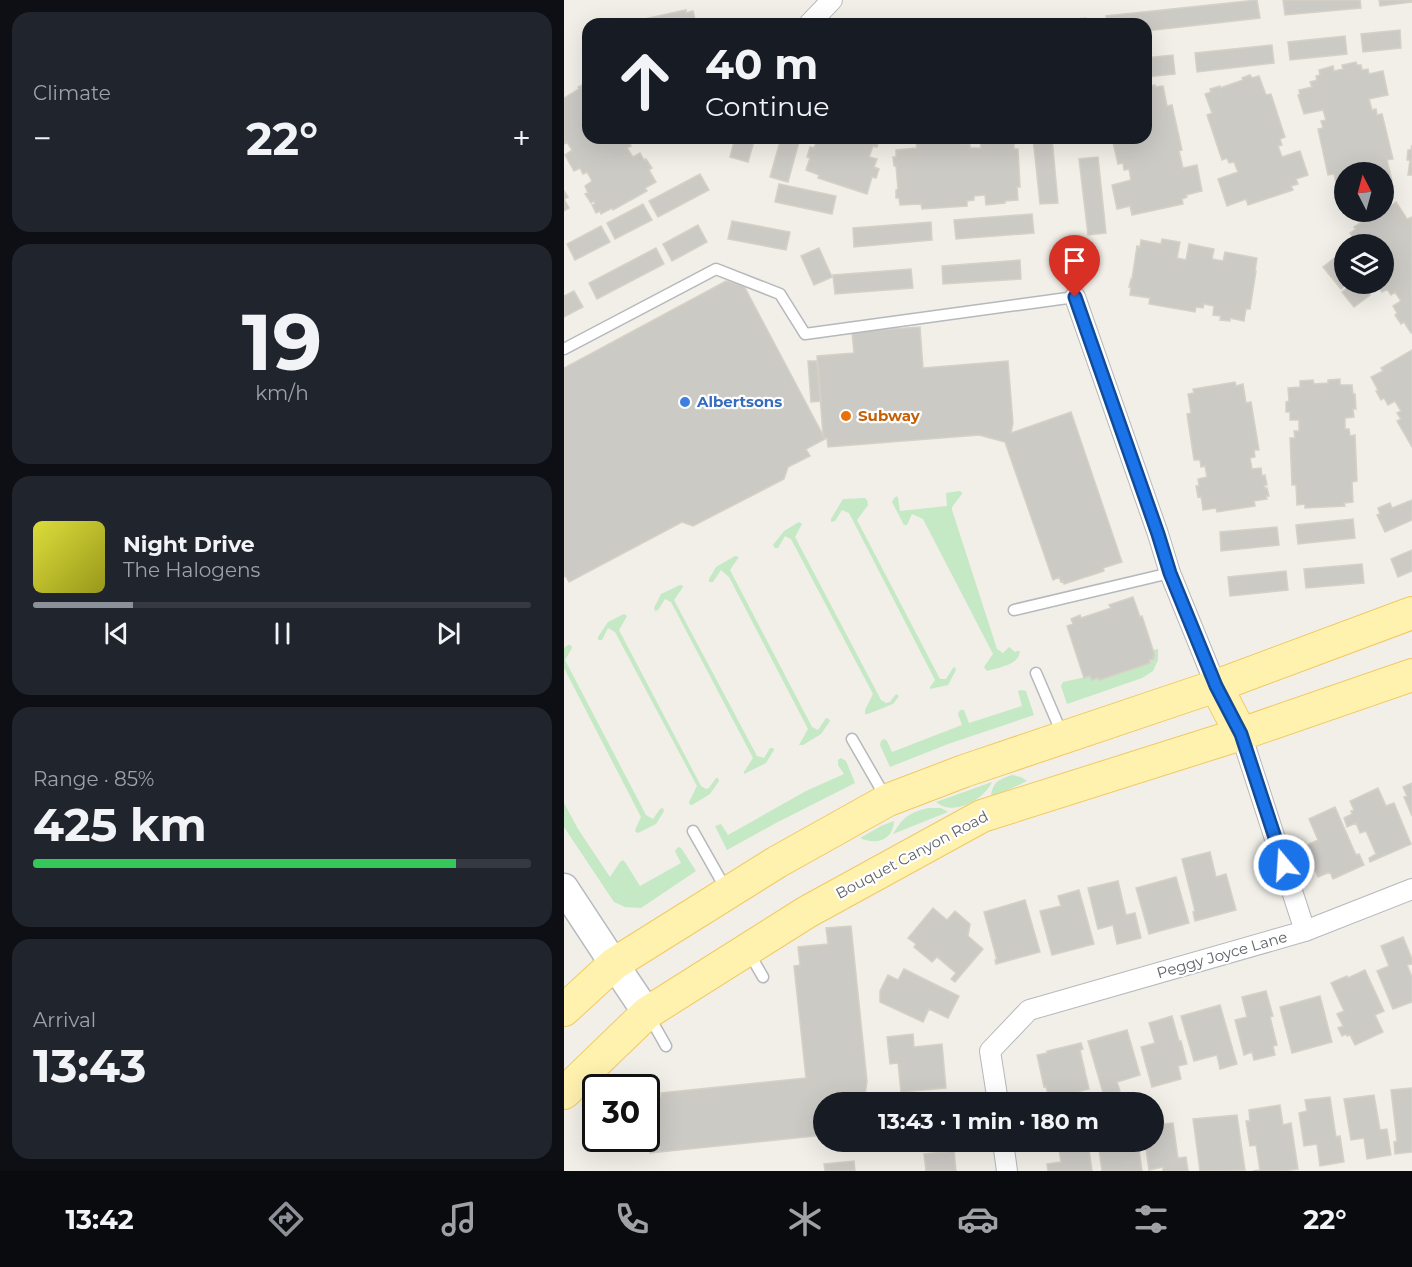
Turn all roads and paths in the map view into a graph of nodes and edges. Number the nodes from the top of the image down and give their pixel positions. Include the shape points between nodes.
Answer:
1 (832, 0) edge
2 (815, 18) edge
3 (1075, 297) joint
4 (564, 349) edge
5 (1170, 573) junction
6 (1014, 610) dead end
7 (1412, 613) edge
8 (1036, 673) dead end
9 (1412, 675) edge
10 (1216, 686) junction
11 (1241, 734) junction
12 (1064, 738) junction
13 (852, 739) dead end
14 (888, 800) junction
15 (693, 831) dead end
16 (564, 888) edge
17 (1412, 889) edge
18 (728, 893) junction
19 (1305, 931) junction
20 (747, 950) junction
21 (614, 964) junction
22 (763, 977) dead end
23 (564, 1010) edge
24 (647, 1013) junction
25 (666, 1046) dead end
26 (996, 1092) edge
27 (564, 1093) edge
28 (1004, 1152) edge
29 (1007, 1171) edge

1 - 2 street
3 - 4 lane via 805,334 780,294 716,269
3 - 5 street
5 - 6 lane
5 - 10 street
7 - 10 main road
8 - 12 lane
9 - 11 main road, Bouquet Canyon Road
10 - 11 main road
10 - 12 main road
11 - 19 street
11 - 20 main road, Bouquet Canyon Road via 982,816 807,912
12 - 14 main road
13 - 14 lane
14 - 18 main road
15 - 18 lane
16 - 21 main road
17 - 19 street, Peggy Joyce Lane
18 - 21 main road
19 - 26 street, Peggy Joyce Lane via 1029,1010 990,1051
20 - 22 lane
20 - 24 main road, Bouquet Canyon Road
21 - 23 main road
21 - 24 main road
24 - 25 lane
24 - 27 main road, Bouquet Canyon Road
28 - 29 street

